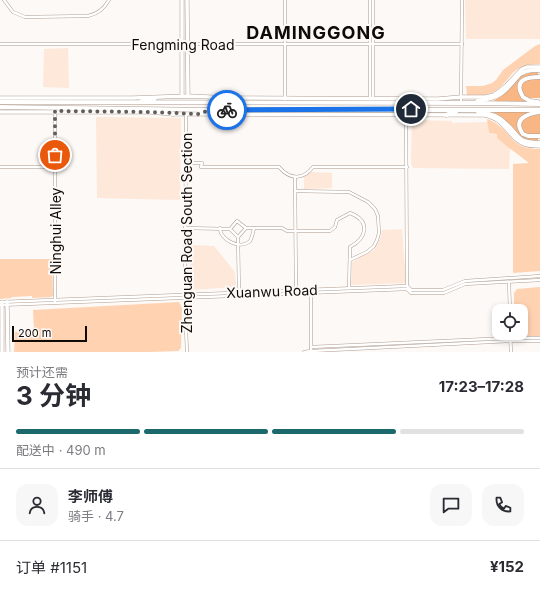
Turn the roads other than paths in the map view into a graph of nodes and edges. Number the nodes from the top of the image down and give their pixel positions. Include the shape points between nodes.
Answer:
1 (4, 0) edge
2 (109, 0) edge
3 (182, 0) edge
4 (187, 0) edge
5 (284, 0) edge
6 (372, 0) edge
7 (462, 0) edge
8 (0, 44) edge
9 (185, 44) junction
10 (284, 44) junction
11 (462, 44) junction
12 (372, 45) junction
13 (540, 69) edge
14 (540, 77) edge
15 (168, 96) junction
16 (182, 96) junction
17 (188, 96) junction
18 (202, 96) junction
19 (461, 97) junction
20 (0, 98) edge
21 (285, 99) junction
22 (372, 99) junction
23 (0, 102) edge
24 (136, 102) junction
25 (241, 103) junction
26 (463, 103) junction
27 (540, 103) edge
28 (0, 107) edge
29 (158, 108) junction
30 (210, 110) junction
31 (466, 110) junction
32 (55, 111) junction
33 (540, 111) edge
34 (0, 112) edge
35 (532, 112) junction
36 (173, 114) junction
37 (186, 114) junction
38 (198, 114) junction
39 (406, 114) junction
40 (446, 115) junction
41 (540, 136) edge
42 (540, 145) edge
43 (185, 163) junction
44 (0, 167) edge
45 (55, 167) junction
46 (407, 167) junction
47 (295, 177) junction
48 (296, 191) junction
49 (185, 228) junction
50 (220, 228) junction
51 (246, 228) junction
52 (254, 228) junction
53 (230, 229) junction
54 (296, 231) junction
55 (238, 237) junction
56 (238, 244) junction
57 (350, 260) junction
58 (540, 276) edge
59 (509, 280) junction
60 (540, 280) edge
61 (407, 287) junction
62 (349, 288) junction
63 (296, 290) junction
64 (311, 291) junction
65 (239, 292) junction
66 (185, 296) junction
67 (55, 302) junction
68 (7, 303) junction
69 (1, 304) edge
70 (510, 304) edge
71 (492, 340) edge
72 (494, 340) edge
73 (510, 340) edge
74 (528, 340) edge
75 (540, 340) edge
76 (311, 347) junction
77 (312, 351) edge
78 (2, 352) edge
79 (8, 352) edge
80 (187, 352) edge
81 (304, 352) edge
82 (511, 352) edge

1 - 2 street via 13,12 25,17 88,16 96,14
3 - 9 main road
4 - 9 main road
5 - 10 street
6 - 12 street
7 - 11 street
8 - 9 street, Fengming Road
9 - 10 street, Fengming Road
9 - 16 main road
9 - 17 main road
10 - 12 street, Fengming Road
10 - 21 street
11 - 12 street, Fengming Road
11 - 19 street
12 - 22 street
13 - 19 main road via 522,69 494,95
13 - 26 highway via 520,74 495,98
14 - 27 highway via 526,78 520,83 519,88 522,97
15 - 16 main road
15 - 20 main road
15 - 24 main road
16 - 17 main road
17 - 18 main road
18 - 21 main road
18 - 25 main road
19 - 22 main road
19 - 26 street
21 - 22 main road
23 - 24 highway
24 - 25 highway
25 - 26 highway
26 - 27 highway
28 - 29 highway
29 - 30 highway
29 - 36 highway
30 - 31 highway
30 - 38 highway
31 - 35 highway
31 - 40 highway
31 - 42 highway via 492,114 505,122 520,140
32 - 34 main road
32 - 36 main road
32 - 45 street, Ninghui Alley
33 - 35 highway
35 - 41 highway via 523,116 519,126 523,134
36 - 37 main road
37 - 38 main road
37 - 43 street, Zhenguan Road South Section
38 - 39 main road
39 - 40 main road
39 - 46 street
40 - 42 main road via 493,117 522,144
43 - 47 street via 202,163 202,167 279,167 289,176
43 - 49 street, Zhenguan Road South Section
44 - 45 street
45 - 67 street, Ninghui Alley
46 - 47 street via 313,167 304,176
46 - 61 street
47 - 48 street
48 - 54 street
48 - 57 street via 349,192 368,202 375,209 378,216 377,240 368,252
49 - 50 street
49 - 66 street, Zhenguan Road South Section
50 - 53 street
50 - 56 street via 223,237
51 - 52 street
51 - 53 street via 237,221
51 - 55 street
52 - 54 street
52 - 56 street via 250,240 245,244
53 - 55 street
54 - 57 street via 330,231 335,227 337,220 350,213 356,215 365,226 358,243 350,247
54 - 63 street
55 - 56 street
56 - 65 street
57 - 62 street
58 - 59 street, Xuanwu Road
59 - 60 street, Xuanwu Road
59 - 61 street, Xuanwu Road via 465,281 443,290 410,290
59 - 70 street
61 - 62 street, Xuanwu Road
61 - 64 street, Xuanwu Road
62 - 64 street, Xuanwu Road
63 - 64 street, Xuanwu Road
63 - 65 street, Xuanwu Road
64 - 66 street, Xuanwu Road
64 - 76 street
65 - 66 street, Xuanwu Road
66 - 67 street, Xuanwu Road
66 - 80 street, Zhenguan Road South Section
67 - 68 street, Xuanwu Road
68 - 69 street, Xuanwu Road
68 - 79 main road
69 - 78 main road
71 - 76 street
72 - 77 street
73 - 82 street
74 - 75 street
76 - 77 street
77 - 81 street

